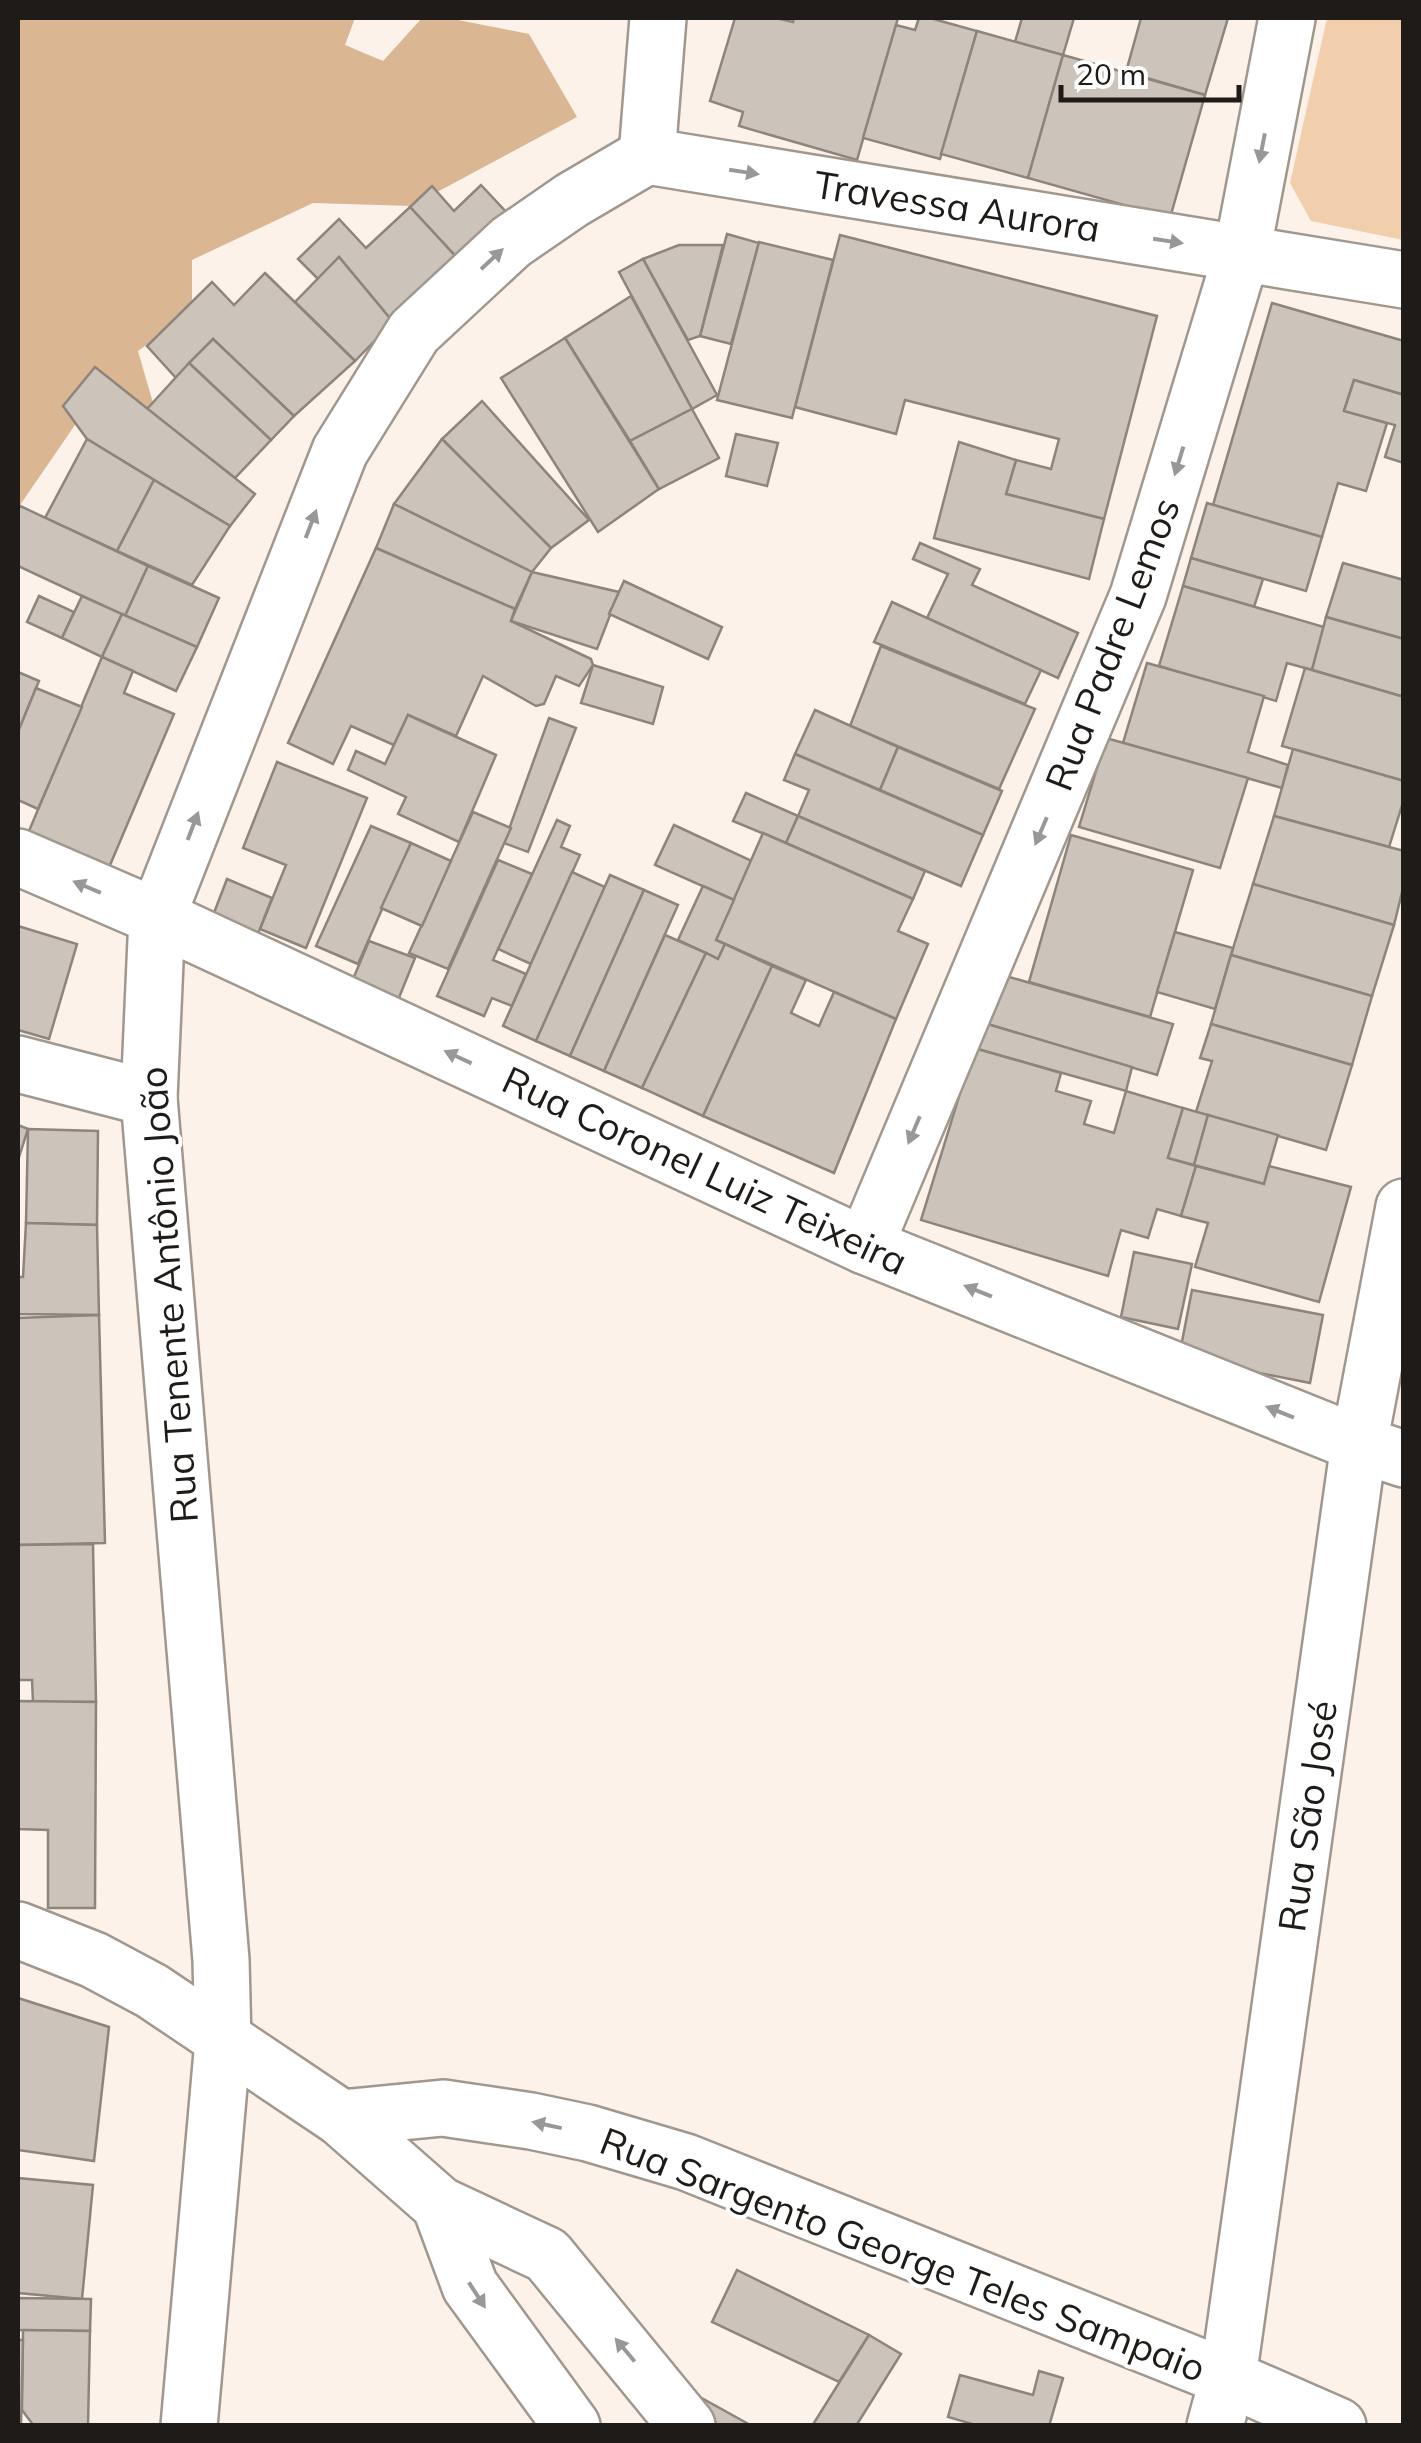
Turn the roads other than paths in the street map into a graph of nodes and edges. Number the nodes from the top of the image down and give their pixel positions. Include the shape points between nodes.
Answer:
1 (658, 18) edge
2 (1287, 18) edge
3 (647, 156) junction
4 (1242, 252) junction
5 (1404, 280) edge
6 (18, 857) edge
7 (157, 917) junction
8 (18, 1064) edge
9 (148, 1098) junction
10 (1404, 1206) edge
11 (865, 1246) junction
12 (1381, 1451) edge
13 (18, 1930) edge
14 (224, 2041) junction
15 (340, 2118) junction
16 (440, 2205) junction
17 (1221, 2402) edge
18 (189, 2426) edge
19 (572, 2426) edge
20 (687, 2426) edge
21 (1338, 2426) edge

1 - 3 street
2 -> 4 street, Rua Padre Lemos
3 -> 4 street, Travessa Aurora
7 -> 3 street, Rua Tenente Antônio João via 340,451 414,332 511,242
4 - 5 street, Travessa Aurora
4 -> 11 street, Rua Padre Lemos via 1138,596
7 -> 6 street, Rua Coronel Luiz Teixeira
7 - 9 street, Rua Tenente Antônio João
11 -> 7 street, Rua Coronel Luiz Teixeira
8 - 9 street
9 - 14 street, Rua Tenente Antônio João
10 - 12 street, Rua São José
12 -> 11 street, Rua Coronel Luiz Teixeira
12 - 17 street, Rua São José
13 - 14 street via 124,1974
14 - 15 street
14 - 18 street, Rua Tenente Antônio João
15 - 16 street
17 -> 15 street, Rua Sargento George Teles Sampaio via 704,2169 588,2133 442,2108
16 -> 19 street via 470,2286
20 -> 16 street via 547,2256
17 - 21 street, Rua Sargento George Teles Sampaio

